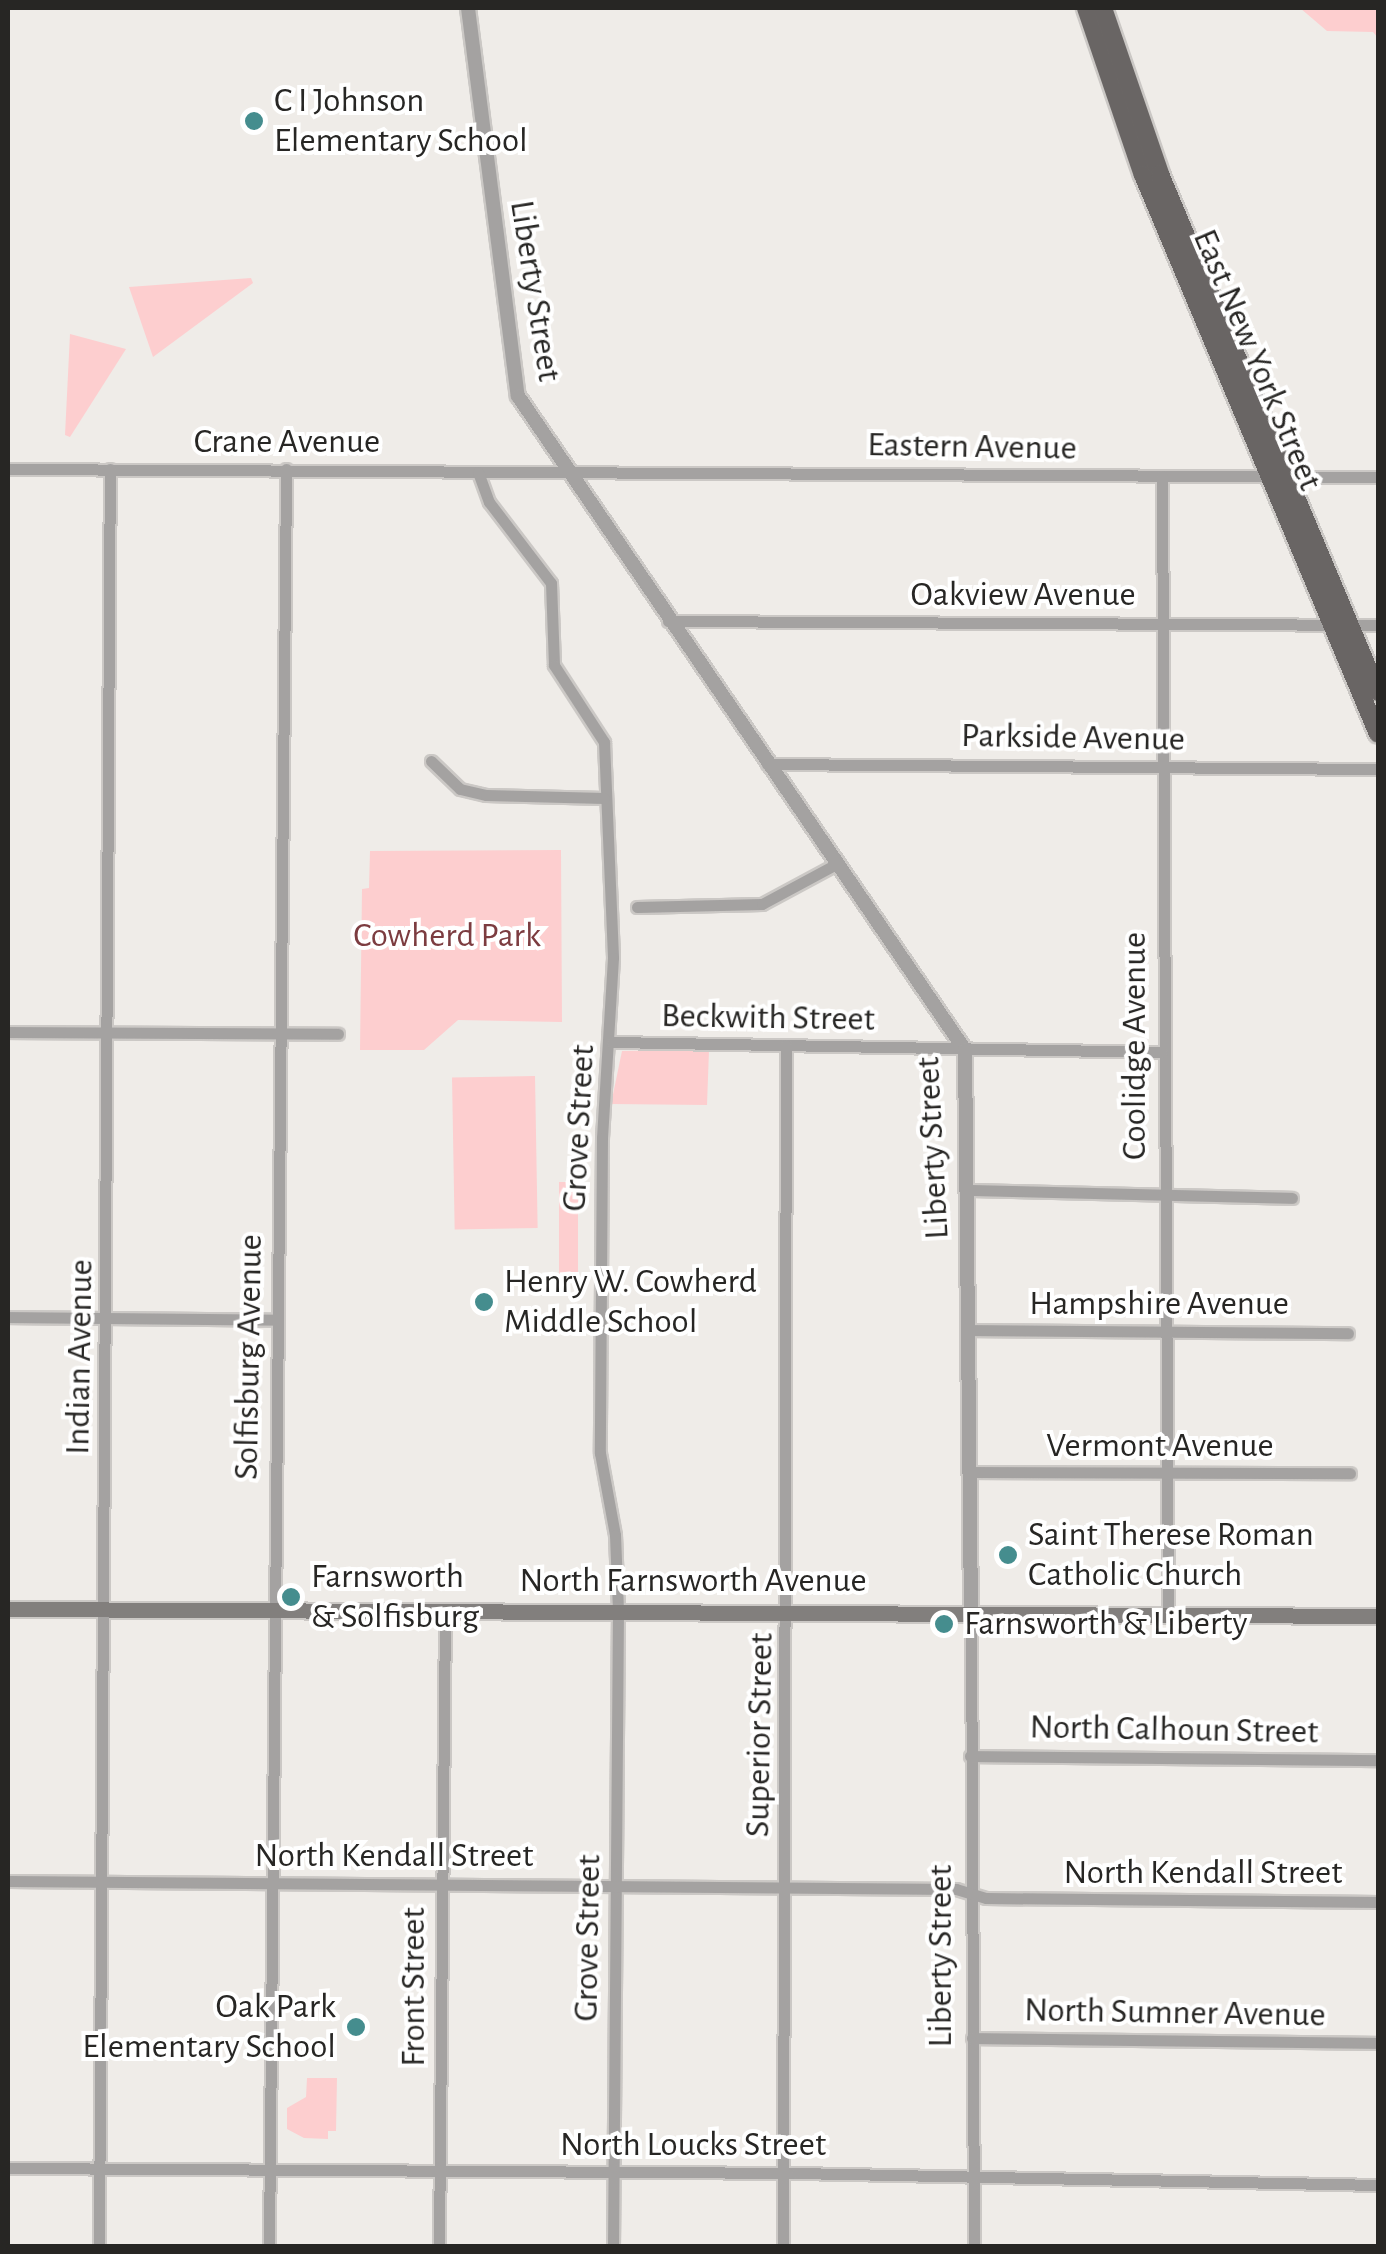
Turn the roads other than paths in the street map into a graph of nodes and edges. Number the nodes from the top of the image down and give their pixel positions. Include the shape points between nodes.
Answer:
1 (468, 8) edge
2 (1086, 8) edge
3 (1103, 8) edge
4 (8, 469) edge
5 (110, 469) junction
6 (286, 469) junction
7 (565, 471) junction
8 (478, 472) junction
9 (1162, 476) junction
10 (1279, 477) junction
11 (1378, 477) edge
12 (668, 621) junction
13 (1162, 623) junction
14 (1378, 624) edge
15 (1341, 625) junction
16 (1378, 692) edge
17 (1378, 734) edge
18 (430, 761) dead end
19 (768, 764) junction
20 (1160, 767) junction
21 (1378, 769) edge
22 (604, 798) junction
23 (838, 863) junction
24 (637, 907) dead end
25 (8, 1032) edge
26 (110, 1032) junction
27 (280, 1033) junction
28 (338, 1034) dead end
29 (612, 1042) junction
30 (786, 1045) junction
31 (964, 1050) junction
32 (1162, 1052) junction
33 (967, 1190) junction
34 (1164, 1193) junction
35 (1292, 1198) dead end
36 (8, 1318) edge
37 (108, 1319) junction
38 (277, 1320) junction
39 (969, 1330) junction
40 (1167, 1330) junction
41 (1348, 1333) dead end
42 (970, 1472) junction
43 (1168, 1474) junction
44 (1350, 1474) dead end
45 (104, 1606) junction
46 (274, 1608) junction
47 (8, 1609) edge
48 (444, 1609) junction
49 (618, 1610) junction
50 (788, 1612) junction
51 (971, 1613) junction
52 (1168, 1615) junction
53 (1378, 1616) edge
54 (970, 1756) junction
55 (1378, 1760) edge
56 (8, 1881) edge
57 (102, 1882) junction
58 (273, 1883) junction
59 (442, 1884) junction
60 (616, 1885) junction
61 (785, 1887) junction
62 (971, 1894) junction
63 (1378, 1902) edge
64 (972, 2038) junction
65 (1378, 2043) edge
66 (8, 2168) edge
67 (100, 2169) junction
68 (269, 2169) junction
69 (440, 2170) junction
70 (613, 2171) junction
71 (784, 2172) junction
72 (974, 2176) junction
73 (1378, 2185) edge
74 (99, 2246) edge
75 (268, 2246) edge
76 (439, 2246) edge
77 (613, 2246) edge
78 (783, 2246) edge
79 (974, 2246) edge

1 - 7 street, Liberty Street via 510,366 525,410
2 - 10 main road, East New York Street via 1130,141
3 - 10 main road, East New York Street via 1142,128
4 - 5 street, Crane Avenue
5 - 6 street, Crane Avenue
5 - 26 street, Indian Avenue
6 - 8 street, Crane Avenue
6 - 27 street, Solfisburg Avenue
7 - 8 street, Crane Avenue
7 - 9 street, Eastern Avenue
7 - 12 street, Liberty Street
8 - 22 street, Grove Street via 489,502 551,583 554,664 604,742
9 - 10 street, Eastern Avenue
9 - 13 street, Coolidge Avenue
10 - 11 street, Eastern Avenue
10 - 15 main road, East New York Street
12 - 13 street, Oakview Avenue
12 - 19 street, Liberty Street
13 - 15 street, Oakview Avenue
13 - 20 street, Coolidge Avenue
14 - 15 street, Oakview Avenue
15 - 16 main road, East New York Street
15 - 17 main road, East New York Street
18 - 22 street via 460,789 486,795
19 - 20 street, Parkside Avenue
19 - 23 street, Liberty Street
20 - 21 street, Parkside Avenue
20 - 32 street, Coolidge Avenue
22 - 29 street, Grove Street
23 - 24 street via 762,904
23 - 31 street, Liberty Street
25 - 26 street
26 - 27 street
26 - 37 street, Indian Avenue
27 - 28 street
27 - 38 street, Solfisburg Avenue
29 - 30 street, Beckwith Street
29 - 49 street, Grove Street via 602,1138 600,1453 615,1535
30 - 31 street, Beckwith Street
30 - 50 street, Superior Street
31 - 32 street, Beckwith Street
31 - 33 street, Liberty Street
32 - 34 street, Coolidge Avenue
33 - 34 street
33 - 39 street, Liberty Street
34 - 35 street
34 - 40 street, Coolidge Avenue
36 - 37 street
37 - 38 street
37 - 45 street, Indian Avenue
38 - 46 street, Solfisburg Avenue
39 - 40 street, Hampshire Avenue
39 - 42 street, Liberty Street
40 - 41 street, Hampshire Avenue
40 - 43 street, Coolidge Avenue
42 - 43 street, Vermont Avenue
42 - 51 street, Liberty Street
43 - 44 street, Vermont Avenue
43 - 52 street, Coolidge Avenue
45 - 46 main road, North Farnsworth Avenue
45 - 47 main road, North Farnsworth Avenue
45 - 57 street, Indian Avenue
46 - 48 main road, North Farnsworth Avenue
46 - 58 street, Solfisburg Avenue
48 - 49 main road, North Farnsworth Avenue
48 - 59 street, Front Street
49 - 50 main road, North Farnsworth Avenue
49 - 60 street, Grove Street
50 - 51 main road, North Farnsworth Avenue
50 - 61 street, Superior Street
51 - 52 main road, North Farnsworth Avenue
51 - 54 street, Liberty Street
52 - 53 main road, North Farnsworth Avenue
54 - 55 street, North Calhoun Street
54 - 62 street, Liberty Street
56 - 57 street, North Kendall Street
57 - 58 street, North Kendall Street
57 - 67 street, Indian Avenue
58 - 59 street, North Kendall Street
58 - 68 street, Solfisburg Avenue
59 - 60 street, North Kendall Street
59 - 69 street, Front Street
60 - 61 street, North Kendall Street
60 - 70 street, Grove Street
61 - 62 street, North Kendall Street
61 - 71 street, Superior Street
62 - 63 street, North Kendall Street
62 - 64 street, Liberty Street
64 - 65 street, North Sumner Avenue
64 - 72 street, Liberty Street
66 - 67 street, North Loucks Street
67 - 68 street, North Loucks Street
67 - 74 street, Indian Avenue
68 - 69 street, North Loucks Street
68 - 75 street, Solfisburg Avenue
69 - 70 street, North Loucks Street
69 - 76 street, Front Street
70 - 71 street, North Loucks Street
70 - 77 street, Grove Street
71 - 72 street, North Loucks Street
71 - 78 street, Superior Street
72 - 73 street, North Loucks Street
72 - 79 street, Liberty Street

